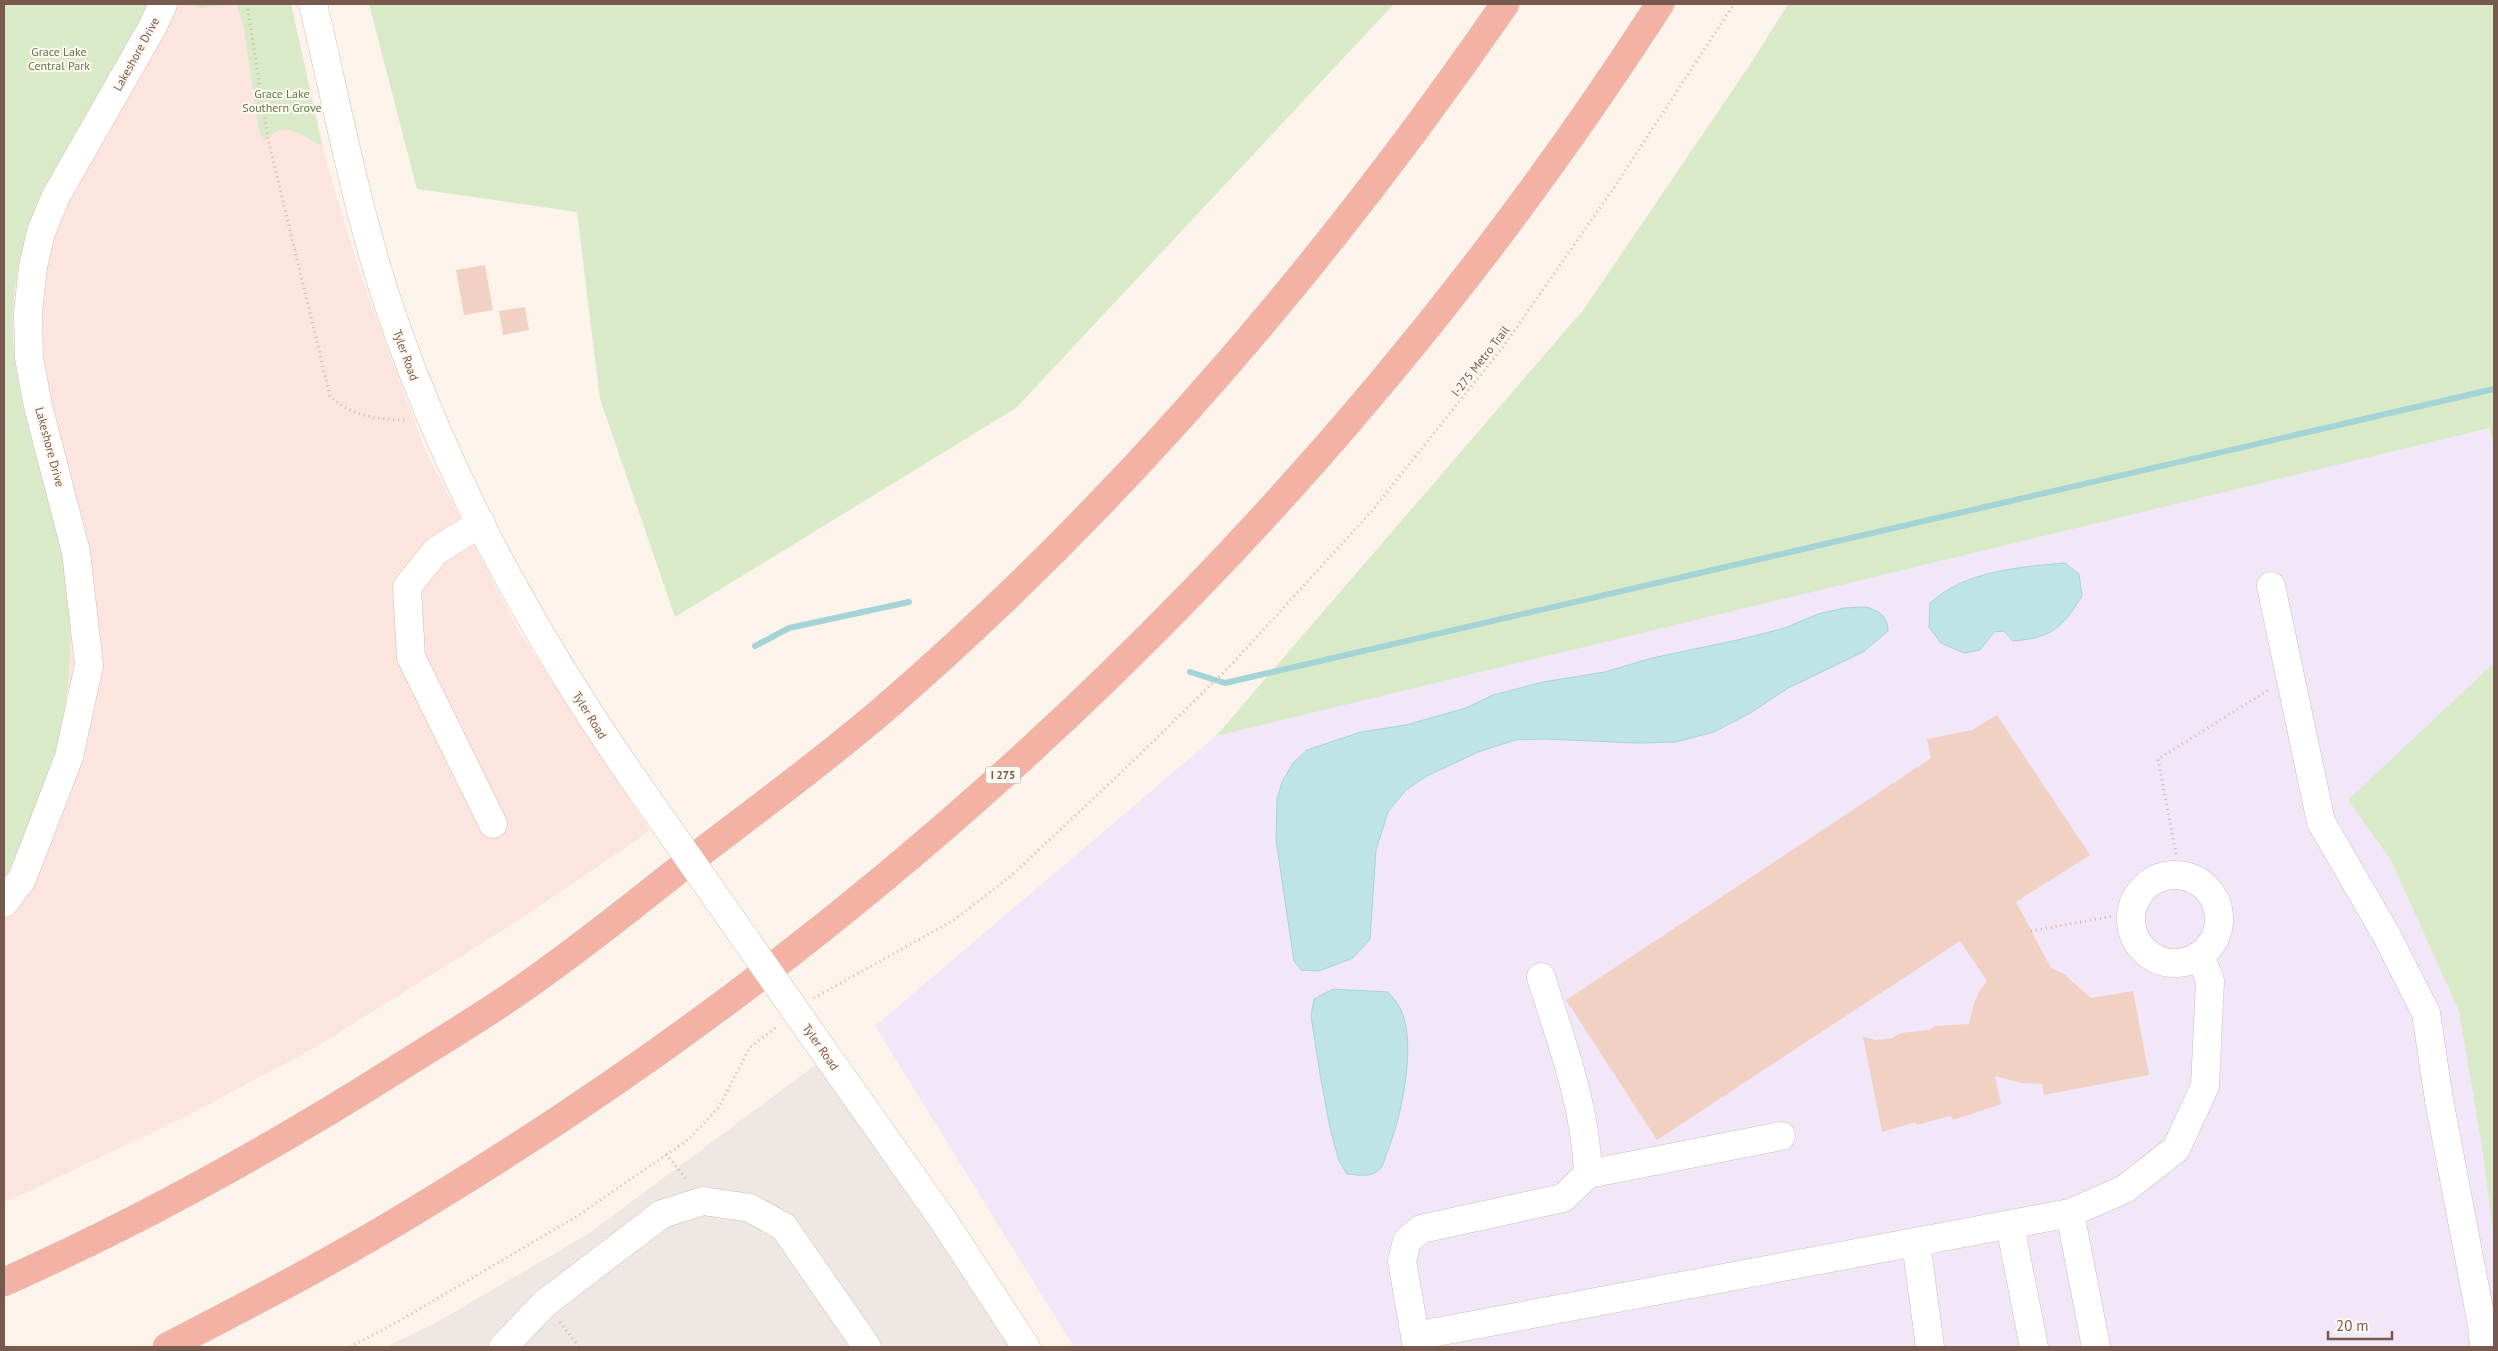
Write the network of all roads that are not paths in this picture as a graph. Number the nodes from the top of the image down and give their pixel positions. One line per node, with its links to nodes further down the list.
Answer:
1 (163, 4): 8 (street, Lakeshore Drive)
2 (312, 4): 5 (street, Tyler Road)
3 (1505, 4): 16 (highway)
4 (1660, 4): 18 (highway, I 275)
5 (481, 523): 7 (street); 21 (street, Tyler Road, bridge)
6 (2271, 586): 25 (street)
7 (493, 824)
8 (4, 903)
9 (2200, 955): 9 (street); 13 (street)
10 (1541, 977): 12 (street)
11 (1781, 1136): 12 (street)
12 (1588, 1174): 17 (street)
13 (2070, 1213): 14 (street); 24 (street)
14 (2010, 1225): 15 (street); 23 (street)
15 (1916, 1242): 17 (street); 22 (street)
16 (4, 1282)
17 (1416, 1342)
18 (167, 1347)
19 (503, 1347): 20 (street)
20 (867, 1347)
21 (1026, 1347)
22 (1930, 1347)
23 (2034, 1347)
24 (2096, 1347)
25 (2484, 1347)

